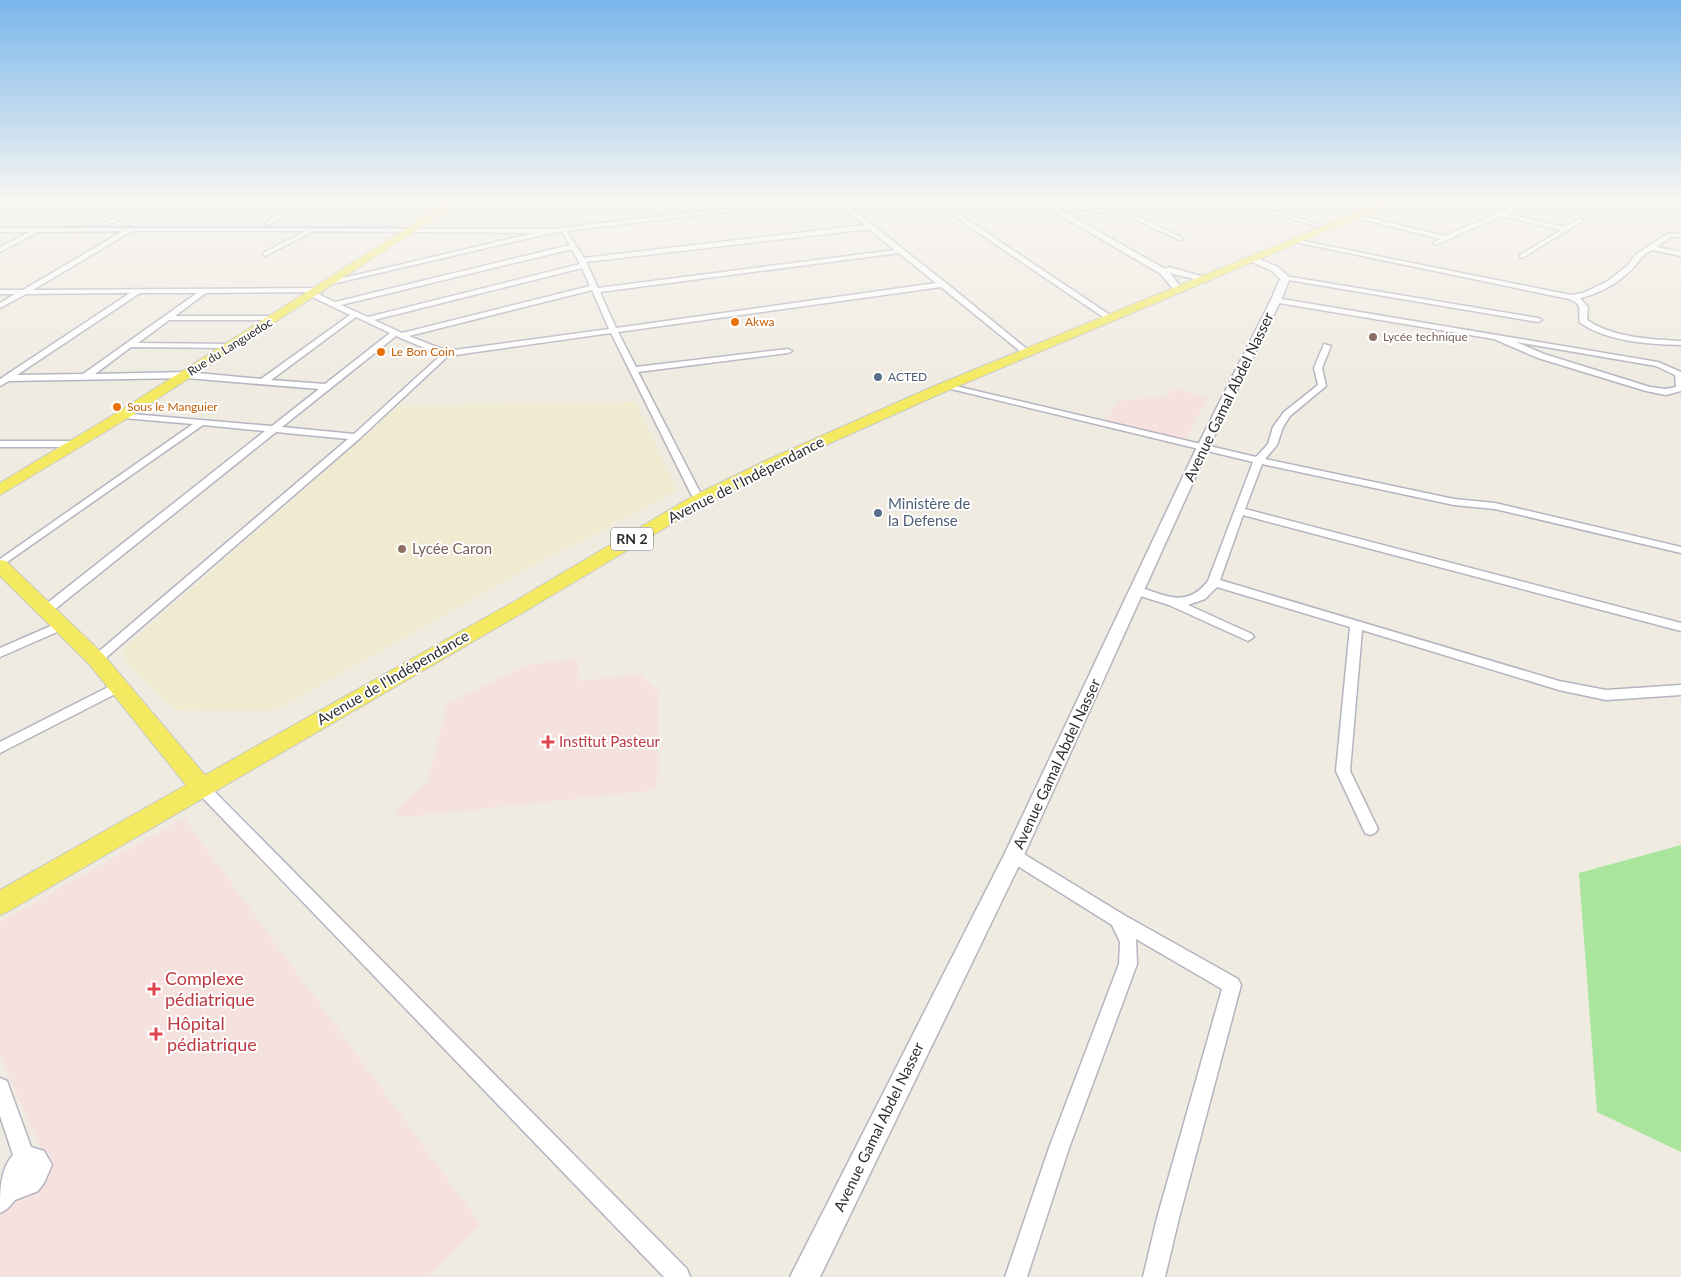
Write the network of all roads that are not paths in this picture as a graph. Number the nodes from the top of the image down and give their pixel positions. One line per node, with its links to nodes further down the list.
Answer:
1 (80, 260): 22 (street)
2 (366, 260): 17 (main road, Rue du Languedoc)
3 (428, 260): 17 (street)
4 (519, 260): 28 (street)
5 (581, 260): 15 (street)
6 (610, 260): 15 (street)
7 (837, 260): 20 (street)
8 (912, 260): 18 (street)
9 (1023, 260): 33 (street)
10 (1143, 260): 19 (street)
11 (1151, 260): 19 (street)
12 (1255, 260): 16 (street); 19 (main road, Avenue de l'Indépendance / RN 2)
13 (1385, 260): 26 (street)
14 (1635, 260): 26 (street)
15 (583, 263): 20 (street); 34 (street)
16 (1285, 278): 27 (street, Avenue Gamal Abdel Nasser); 35 (street)
17 (332, 282): 25 (main road, Rue du Languedoc)
18 (944, 284): 36 (street); 45 (street)
19 (1194, 285): 33 (main road, Avenue de l'Indépendance / RN 2)
20 (595, 288): 36 (street); 37 (street)
21 (0, 292): 22 (street)
22 (25, 292): 23 (street); 29 (street)
23 (137, 292): 24 (street); 49 (street)
24 (203, 292): 25 (street); 31 (street)
25 (316, 292): 28 (street); 32 (main road, Rue du Languedoc)
26 (1570, 297): 39 (street)
27 (1276, 300): 38 (street); 60 (street, Avenue Gamal Abdel Nasser)
28 (334, 304): 30 (street)
29 (0, 306)
30 (356, 314): 34 (street); 50 (street)
31 (166, 318): 32 (street); 40 (street)
32 (276, 318): 41 (main road, Rue du Languedoc)
33 (1112, 319): 45 (main road, Avenue de l'Indépendance / RN 2)
34 (366, 320): 37 (street)
35 (1538, 320)
36 (614, 332): 44 (street); 46 (street)
37 (398, 335): 44 (street); 52 (street)
38 (1492, 336): 38 (street)
39 (1681, 342)
40 (129, 345): 41 (street); 48 (street)
41 (232, 346): 47 (main road, Rue du Languedoc)
42 (1327, 346): 61 (street)
43 (788, 351): 46 (street)
44 (446, 354): 57 (street)
45 (1029, 354): 53 (main road, Avenue de l'Indépendance / RN 2)
46 (634, 370): 63 (street)
47 (186, 375): 48 (street); 50 (street); 54 (main road, Rue du Languedoc)
48 (85, 377): 49 (street)
49 (8, 378): 51 (street)
50 (263, 381): 52 (street)
51 (0, 383)
52 (329, 387): 56 (street)
53 (947, 387): 60 (street); 63 (main road, Avenue de l'Indépendance / RN 2)
54 (123, 415): 55 (street); 59 (main road, Rue du Languedoc)
55 (202, 422): 56 (street); 66 (street)
56 (277, 429): 57 (street); 70 (street)
57 (356, 437): 76 (street)
58 (0, 444): 59 (street)
59 (78, 444): 62 (main road, Rue du Languedoc)
60 (1202, 447): 61 (street); 68 (street, Avenue Gamal Abdel Nasser)
61 (1258, 460): 64 (street); 65 (street)
62 (0, 490)
63 (700, 500): 80 (main road, Avenue de l'Indépendance / RN 2)
64 (1239, 511): 67 (street); 73 (street)
65 (1681, 550)
66 (2, 570): 70 (main road)
67 (1214, 582): 69 (street); 72 (street)
68 (1138, 591): 69 (street); 82 (street, Avenue Gamal Abdel Nasser)
69 (1173, 602): 74 (street)
70 (45, 611): 71 (main road)
71 (60, 626): 75 (street); 76 (main road)
72 (1356, 626): 78 (street); 81 (street)
73 (1681, 627)
74 (1248, 637)
75 (0, 653)
76 (96, 659): 77 (main road)
77 (120, 686): 79 (street); 80 (main road)
78 (1681, 690)
79 (0, 748)
80 (202, 788): 83 (main road, Avenue de l'Indépendance / RN 2); 87 (street)
81 (1370, 829)
82 (1014, 855): 84 (street); 88 (street, Avenue Gamal Abdel Nasser)
83 (0, 903)
84 (1118, 920): 89 (street); 90 (street)
85 (0, 1088): 86 (street)
86 (5, 1196)
87 (679, 1277)
88 (805, 1277)
89 (1016, 1277)
90 (1154, 1277)

